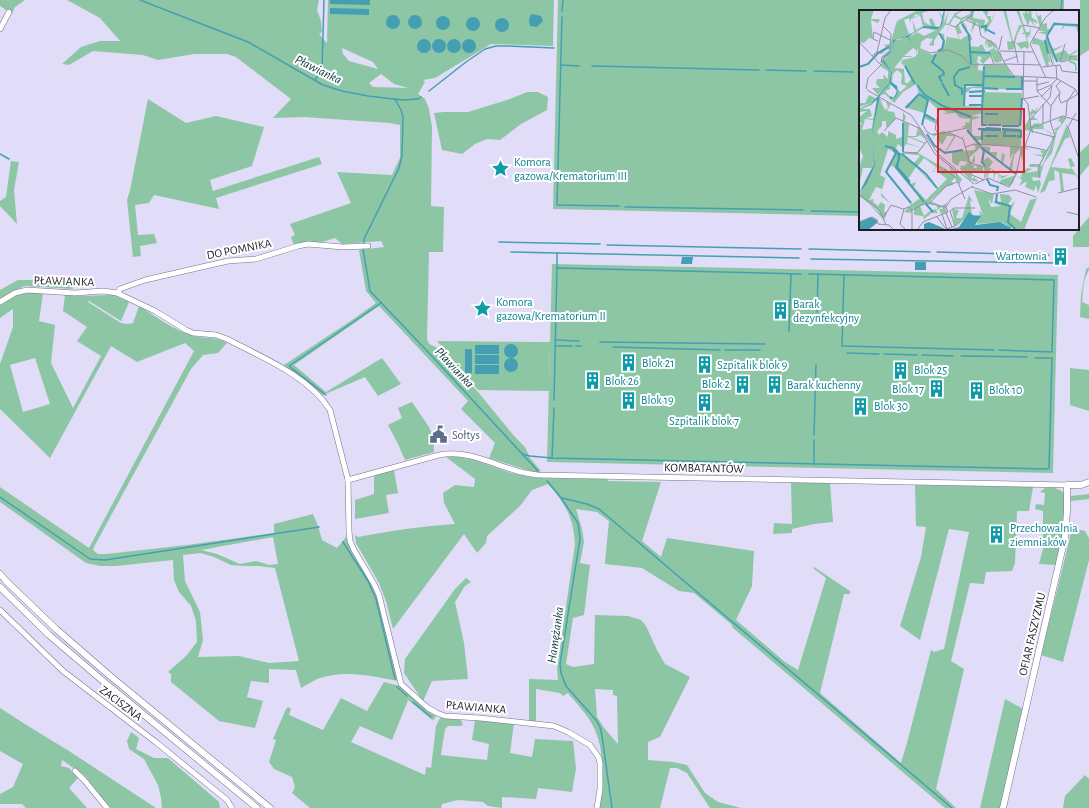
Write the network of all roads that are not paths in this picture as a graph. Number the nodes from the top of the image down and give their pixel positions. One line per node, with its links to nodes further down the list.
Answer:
1 (9, 12): 2 (street)
2 (0, 29)
3 (368, 246): 4 (street, DO POMNIKA)
4 (117, 293): 5 (street, PŁAWIANKA); 6 (street, PŁAWIANKA)
5 (0, 302)
6 (348, 480): 8 (street, KOMBATANTÓW); 17 (street, PŁAWIANKA)
7 (1089, 482): 8 (street)
8 (1067, 485): 18 (street, OFIAR FASZYZMU)
9 (0, 574): 16 (street)
10 (0, 587): 15 (street)
11 (0, 610): 14 (street, ZACISZNA)
12 (76, 771): 13 (street)
13 (107, 808)
14 (232, 808)
15 (257, 808)
16 (270, 808)
17 (597, 808)
18 (1003, 808)

